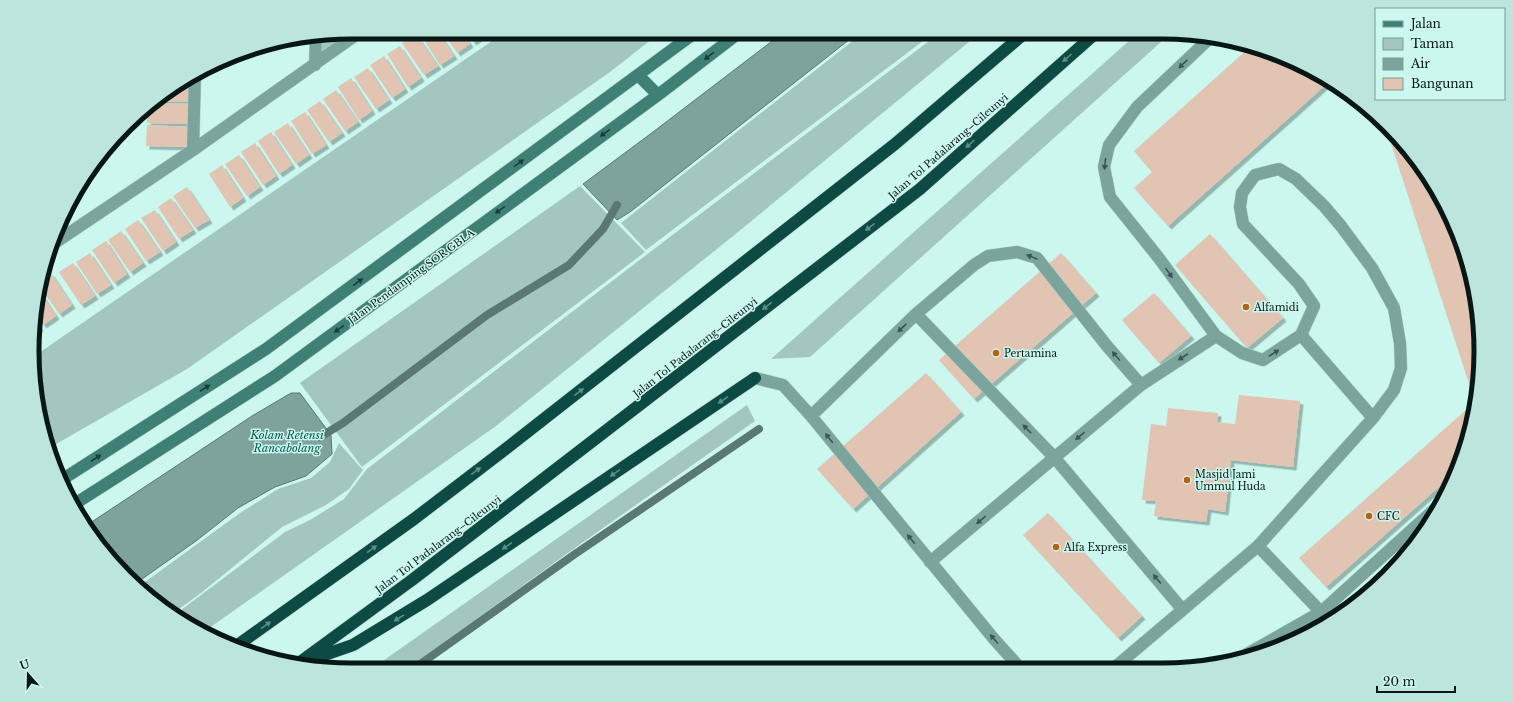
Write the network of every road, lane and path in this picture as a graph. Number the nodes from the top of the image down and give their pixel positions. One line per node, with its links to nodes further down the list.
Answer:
1 (350, 39): 8 (street)
2 (687, 39): 9 (street)
3 (731, 39): 11 (street, Jalan Pendamping SOR GBLA, one-way to 11)
4 (1018, 39): 29 (highway, one-way to 4)
5 (1088, 39): 31 (highway, Jalan Tol Padalarang–Cileunyi, one-way to 31)
6 (316, 41): 8 (street)
7 (1205, 42): 16 (street, one-way to 16)
8 (315, 65): 12 (street)
9 (638, 75): 11 (street); 22 (street, one-way to 9)
10 (195, 81): 12 (street)
11 (658, 95): 23 (street, Jalan Pendamping SOR GBLA, one-way to 23)
12 (193, 150): 13 (street)
13 (60, 239)
14 (916, 314): 18 (street, one-way to 14); 19 (street, one-way to 19); 21 (street, one-way to 14)
15 (1301, 335): 16 (street, one-way to 15); 20 (street); 20 (street)
16 (1216, 336): 18 (street, one-way to 18)
17 (755, 378): 19 (street); 31 (highway, one-way to 31)
18 (1141, 385): 21 (street, one-way to 21)
19 (811, 416): 26 (street, one-way to 19)
20 (1373, 418): 25 (street)
21 (1054, 457): 26 (street, one-way to 26); 27 (street, one-way to 21)
22 (66, 477)
23 (78, 502)
24 (1425, 518): 28 (street)
25 (1258, 546): 27 (street); 28 (street)
26 (930, 562): 33 (street, one-way to 26)
27 (1182, 609): 34 (street)
28 (1321, 612): 30 (street)
29 (242, 643)
30 (1260, 647)
31 (307, 656): 32 (highway, Jalan Tol Padalarang–Cileunyi)
32 (303, 659)
33 (1016, 663)
34 (1120, 663)

